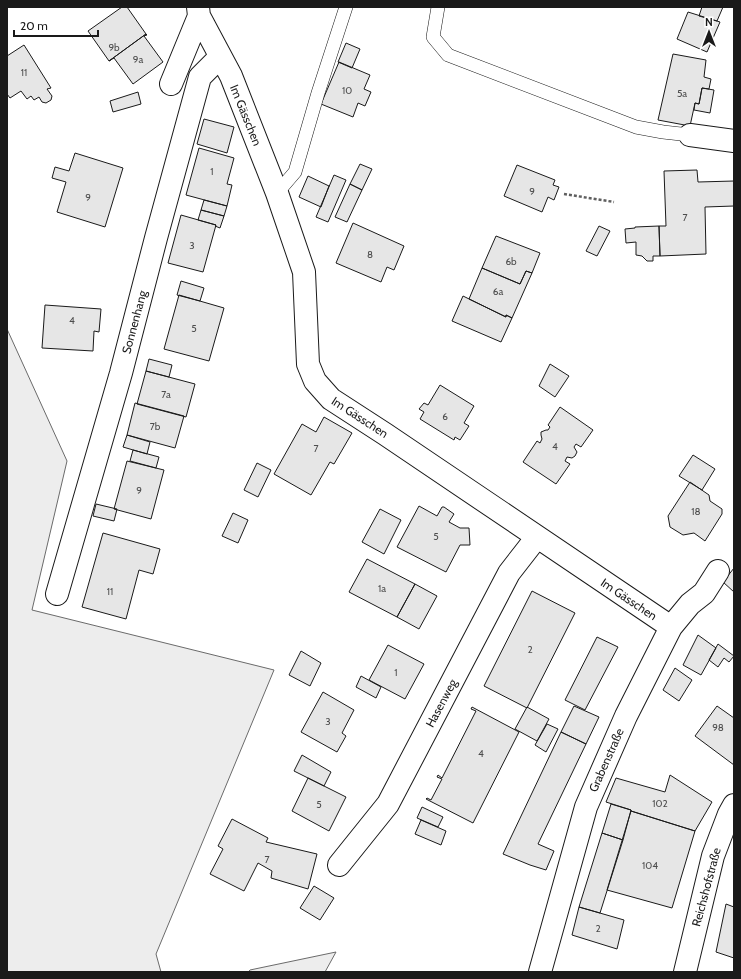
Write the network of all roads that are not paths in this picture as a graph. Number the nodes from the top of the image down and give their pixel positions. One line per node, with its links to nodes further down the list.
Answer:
1 (346, 7): 8 (lane)
2 (438, 7): 6 (lane)
3 (199, 11): 4 (street, Im Gässchen); 5 (street, Im Gässchen)
4 (220, 57): 8 (street, Im Gässchen); 11 (street, Sonnenhang)
5 (171, 84)
6 (690, 135): 7 (street)
7 (734, 142)
8 (277, 193): 9 (street, Im Gässchen)
9 (536, 537): 12 (street, Im Gässchen); 14 (street, Hasenweg)
10 (718, 571): 12 (street, Grabenstraße)
11 (57, 594)
12 (671, 626): 15 (street, Grabenstraße)
13 (734, 805): 16 (street, Reichshofstraße)
14 (339, 865)
15 (540, 972)
16 (685, 972)

